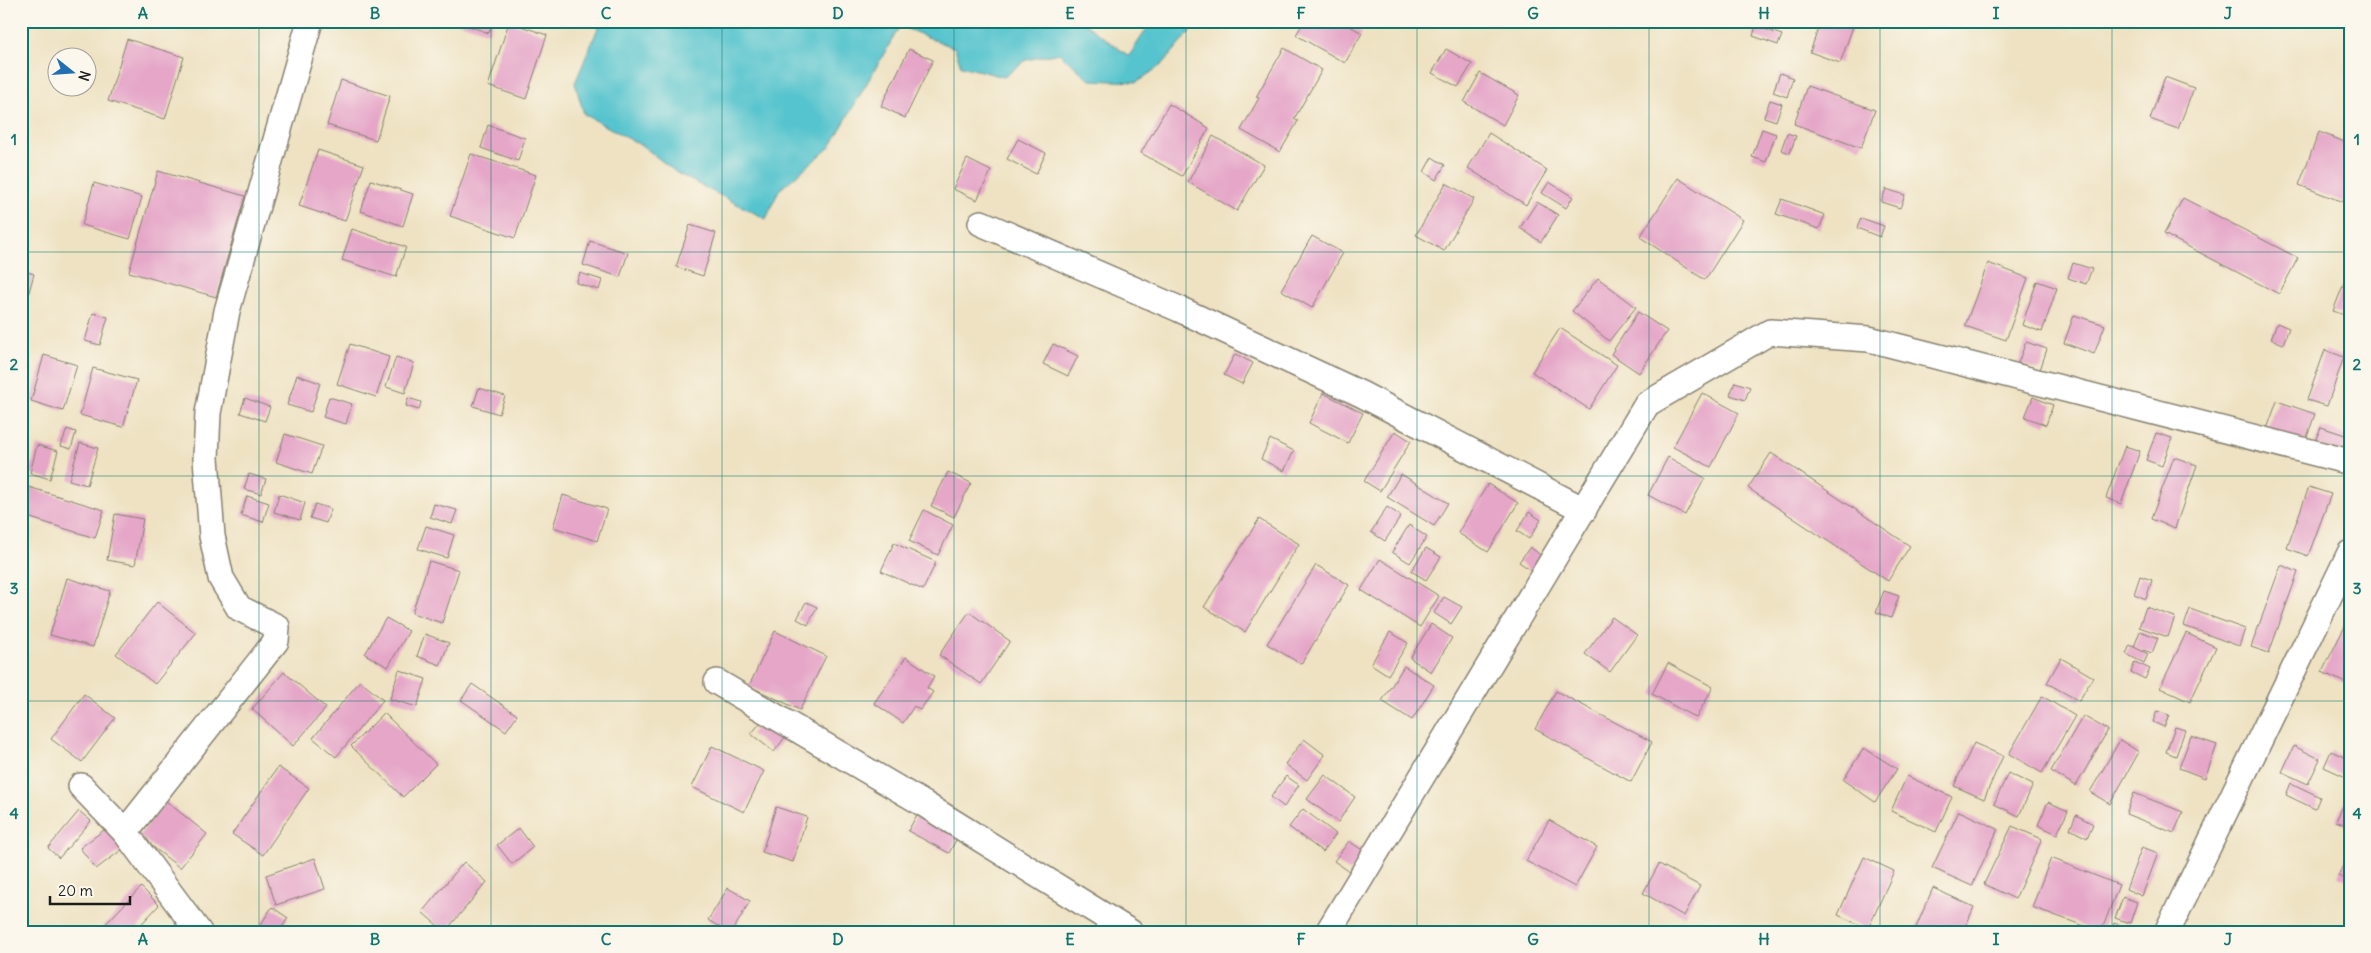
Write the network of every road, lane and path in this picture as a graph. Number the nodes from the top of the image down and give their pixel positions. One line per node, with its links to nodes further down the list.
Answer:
1 (310, 21): 8 (street)
2 (981, 223): 4 (street)
3 (2350, 462): 4 (street)
4 (1584, 510): 11 (street)
5 (2350, 552): 12 (street)
6 (717, 682): 10 (street)
7 (81, 786): 8 (street)
8 (125, 832): 9 (street)
9 (199, 932)
10 (1130, 932)
11 (1328, 932)
12 (2167, 932)

